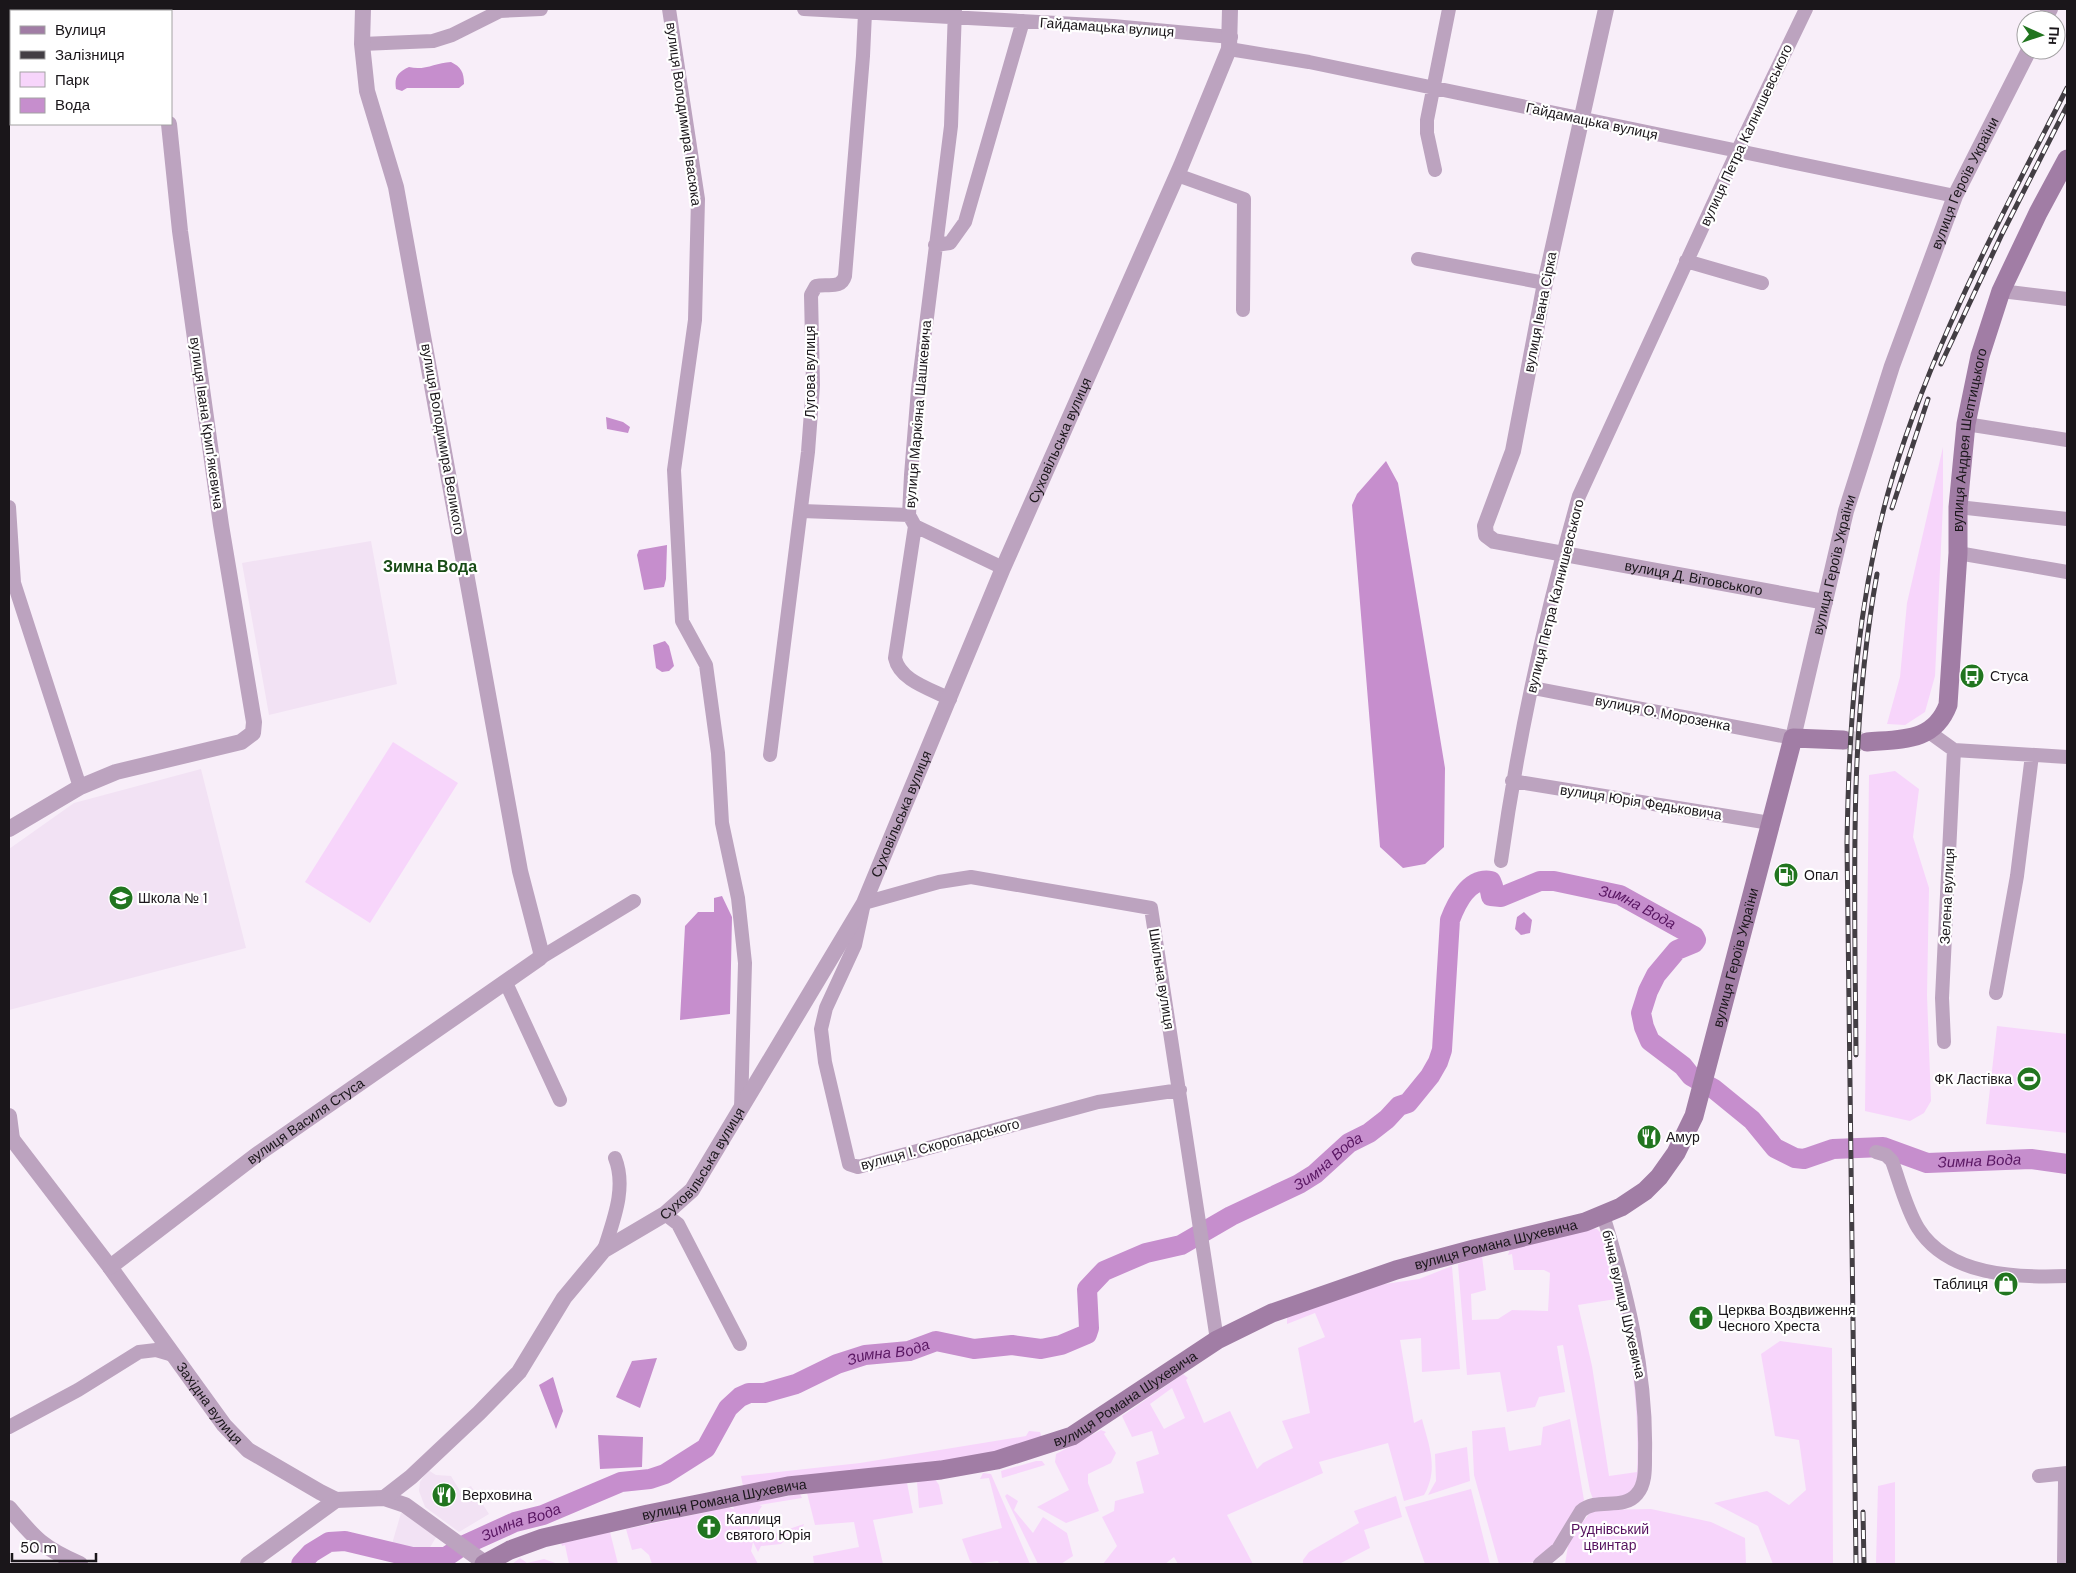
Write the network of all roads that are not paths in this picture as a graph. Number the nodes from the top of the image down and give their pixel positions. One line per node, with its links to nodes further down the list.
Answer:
1 (363, 9): 14 (street, вулиця Володимира Великого)
2 (541, 9): 9 (street)
3 (669, 9): 68 (street, вулиця Володимира Івасюка)
4 (804, 9): 10 (street, Гайдамацька вулиця)
5 (1230, 9): 13 (street, Суховільська вулиця)
6 (1449, 9): 16 (street)
7 (1606, 9): 17 (street, вулиця Івана Сірка)
8 (1806, 9): 19 (street, вулиця Петра Калнишевського)
9 (500, 10): 14 (street)
10 (865, 13): 11 (street, Гайдамацька вулиця); 36 (street, Лугова вулиця)
11 (956, 14): 12 (street, Гайдамацька вулиця); 24 (street, вулиця Маркіяна Шашкевича)
12 (1023, 21): 13 (street, Гайдамацька вулиця); 24 (street)
13 (1230, 43): 16 (street, Гайдамацька вулиця); 22 (street, Суховільська вулиця)
14 (362, 44): 61 (street, вулиця Володимира Великого)
15 (2024, 60): 23 (street, вулиця Героїв України)
16 (1432, 88): 17 (street, Гайдамацька вулиця); 21 (street)
17 (1581, 119): 19 (street, Гайдамацька вулиця); 27 (street, вулиця Івана Сірка)
18 (168, 125): 55 (street, вулиця Івана Крипʼякевича)
19 (1737, 152): 23 (street, Гайдамацька вулиця); 26 (street, вулиця Петра Калнишевського)
20 (2066, 163): 29 (main road, вулиця Андрея Шептицького)
21 (1435, 170)
22 (1177, 175): 31 (street); 41 (street, Суховільська вулиця)
23 (1955, 196): 43 (street, вулиця Героїв України)
24 (935, 245): 38 (street, вулиця Маркіяна Шашкевича)
25 (1418, 259): 27 (street)
26 (1686, 261): 28 (street); 39 (street, вулиця Петра Калнишевського)
27 (1545, 283): 39 (street, вулиця Івана Сірка)
28 (1762, 283)
29 (2001, 291): 30 (street); 32 (main road, вулиця Андрея Шептицького)
30 (2067, 299)
31 (1243, 310)
32 (1966, 424): 33 (street); 34 (main road, вулиця Андрея Шептицького)
33 (2067, 440)
34 (1958, 507): 37 (street); 40 (main road, вулиця Андрея Шептицького)
35 (9, 508): 55 (street)
36 (802, 511): 38 (street); 51 (street, Лугова вулиця)
37 (2067, 519)
38 (912, 520): 41 (street); 45 (street, вулиця Маркіяна Шашкевича)
39 (1563, 553): 43 (street, вулиця Д. Вітовського); 44 (street, вулиця Петра Калнишевського)
40 (1958, 553): 42 (street); 46 (main road, вулиця Андрея Шептицького)
41 (1003, 568): 45 (street, Суховільська вулиця)
42 (2067, 572)
43 (1825, 602): 47 (street, вулиця Героїв України)
44 (1533, 688): 47 (street, вулиця О. Морозенка); 54 (street, вулиця Петра Калнишевського)
45 (950, 699): 60 (street, Суховільська вулиця)
46 (1929, 732): 49 (main road); 50 (street)
47 (1793, 738): 48 (main road); 56 (main road, вулиця Героїв України)
48 (1843, 740)
49 (1868, 742)
50 (1954, 750): 52 (street); 64 (street, Зелена вулиця)
51 (770, 755)
52 (2032, 755): 53 (street); 63 (street)
53 (2067, 757)
54 (1512, 781): 56 (street, вулиця Юрія Федьковича); 58 (street, вулиця Петра Калнишевського)
55 (80, 787): 57 (street)
56 (1770, 822): 67 (main road, вулиця Героїв України)
57 (9, 829)
58 (1501, 861)
59 (634, 901): 61 (street, вулиця Василя Стуса)
60 (864, 903): 65 (street, Шкільна вулиця); 65 (street, вулиця І. Скоропадського); 68 (street, Суховільська вулиця)
61 (540, 958): 62 (street, вулиця Василя Стуса)
62 (506, 983): 66 (street); 76 (street, вулиця Василя Стуса)
63 (1996, 993)
64 (1944, 1042)
65 (1180, 1090): 78 (street, Шкільна вулиця)
66 (560, 1100)
67 (1699, 1102): 74 (main road, вулиця Романа Шухевича)
68 (740, 1109): 73 (street, Суховільська вулиця)
69 (9, 1116): 70 (street)
70 (10, 1141): 76 (street, Західна вулиця)
71 (1876, 1152): 77 (street)
72 (615, 1158): 75 (street)
73 (665, 1214): 75 (street, Суховільська вулиця); 79 (street)
74 (1603, 1216): 78 (main road, вулиця Романа Шухевича); 90 (street, бічна вулиця Шухевича)
75 (604, 1250): 84 (street, Суховільська вулиця)
76 (110, 1267): 80 (street, Західна вулиця)
77 (2067, 1276)
78 (1216, 1340): 87 (main road, вулиця Романа Шухевича)
79 (740, 1344)
80 (173, 1354): 81 (street); 85 (street, Західна вулиця)
81 (9, 1427)
82 (2039, 1476): 83 (street)
83 (2066, 1477): 91 (street)
84 (384, 1498): 85 (street, Західна вулиця); 87 (street, Західна вулиця)
85 (336, 1500): 89 (street)
86 (9, 1508): 88 (street)
87 (480, 1560)
88 (80, 1564)
89 (248, 1564)
90 (1540, 1564)
91 (2064, 1564)

